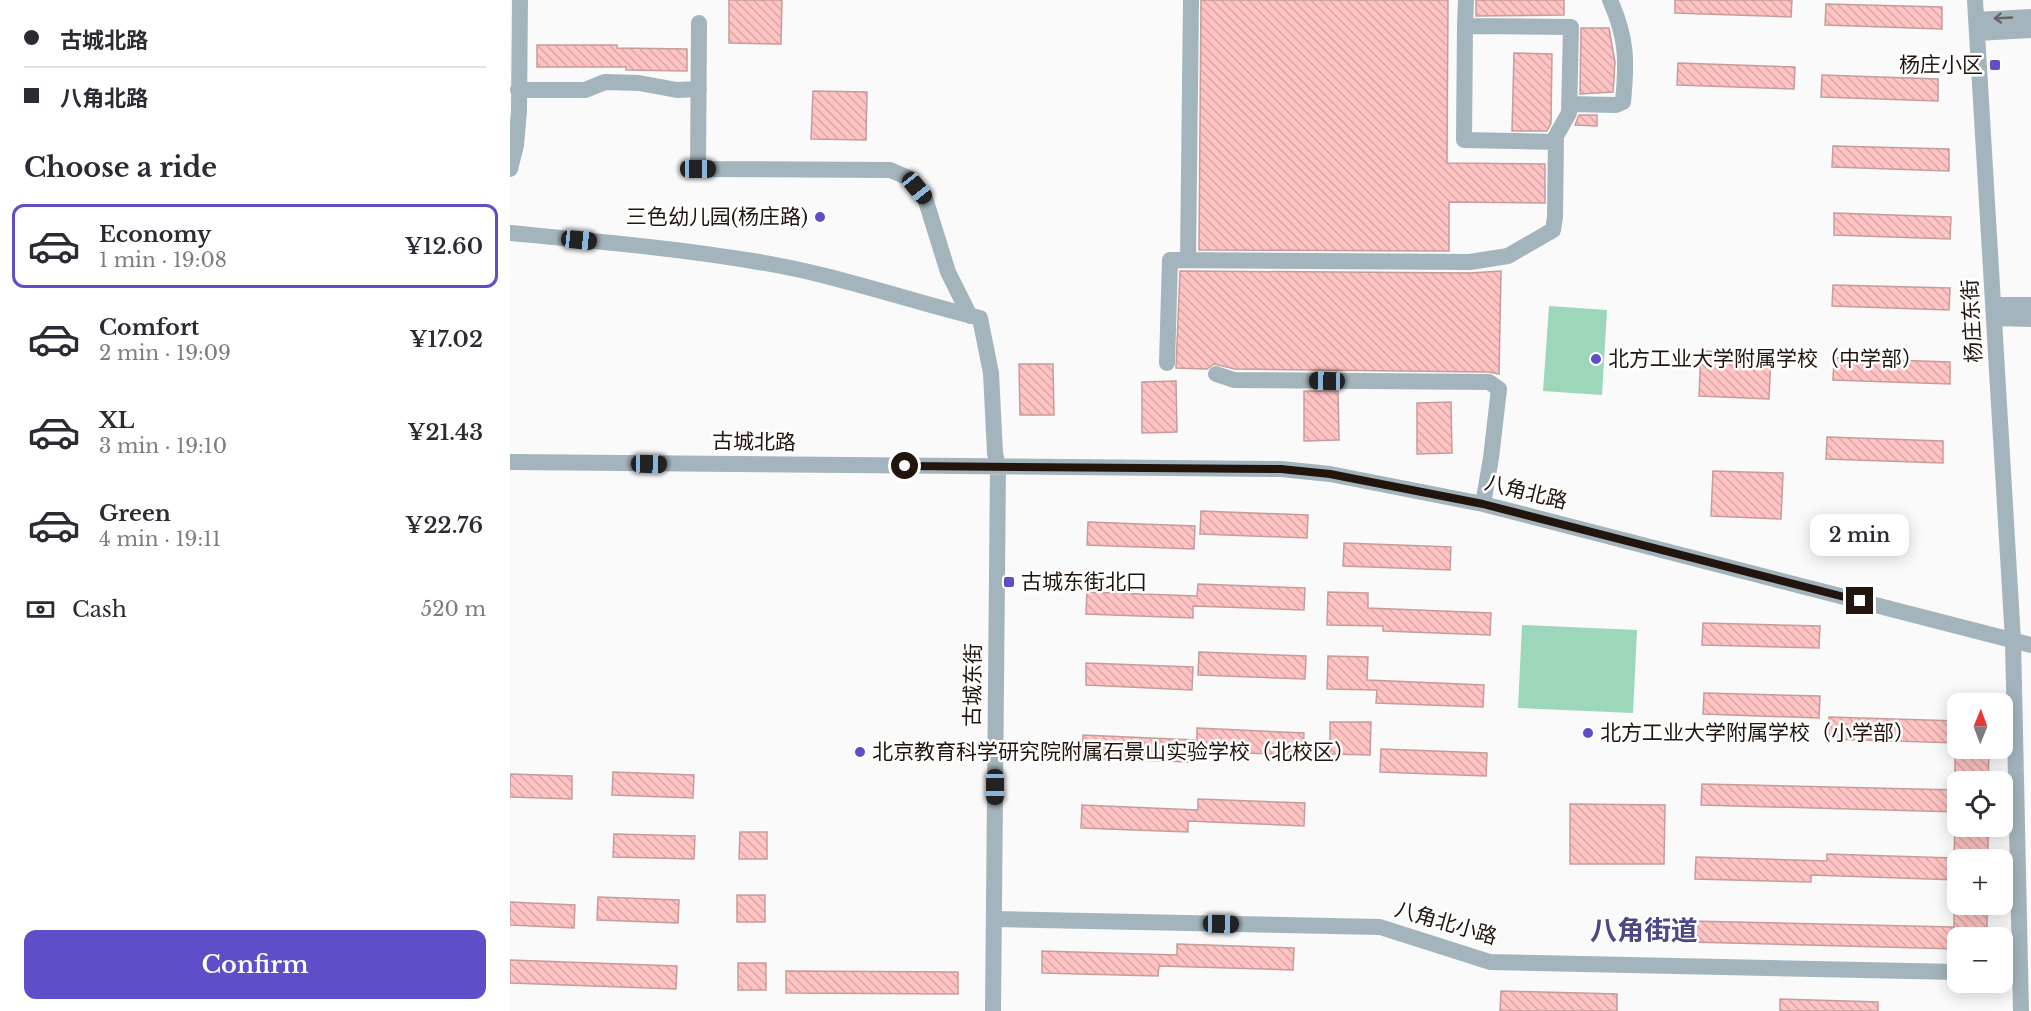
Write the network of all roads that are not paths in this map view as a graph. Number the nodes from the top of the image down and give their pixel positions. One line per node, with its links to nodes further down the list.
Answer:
1 (520, 0): 12 (street)
2 (1191, 0): 17 (street)
3 (1466, 0): 8 (street)
4 (1610, 0): 13 (street)
5 (1975, 0): 9 (street, 杨庄东街)
6 (2031, 17): 9 (street, one-way to 9)
7 (699, 23): 11 (street)
8 (1465, 26): 13 (street); 14 (street)
9 (1976, 26): 10 (street); 19 (street, 杨庄东街)
10 (2031, 30)
11 (699, 89): 12 (street); 20 (street)
12 (518, 90): 15 (street)
13 (1569, 104): 14 (street)
14 (1556, 142): 17 (street)
15 (510, 169)
16 (510, 233): 20 (street)
17 (1188, 261): 22 (street)
18 (2031, 305): 19 (street)
19 (1994, 312): 21 (street); 27 (street, 杨庄东街)
20 (970, 316): 25 (street, 古城东街)
21 (2031, 319)
22 (1167, 363)
23 (1216, 374): 26 (street)
24 (510, 462): 25 (street, 古城北路)
25 (998, 467): 26 (street, 八角北路); 29 (street, 古城东街)
26 (1483, 504): 27 (street, 八角北路)
27 (2013, 640): 28 (street, 八角北路); 32 (street, 杨庄东街)
28 (2031, 645)
29 (994, 919): 30 (street, 八角北小路); 33 (street, 古城东街)
30 (1947, 972)
31 (2013, 973): 32 (street)
32 (2020, 973): 34 (street, 杨庄东街)
33 (993, 1011)
34 (2021, 1011)

